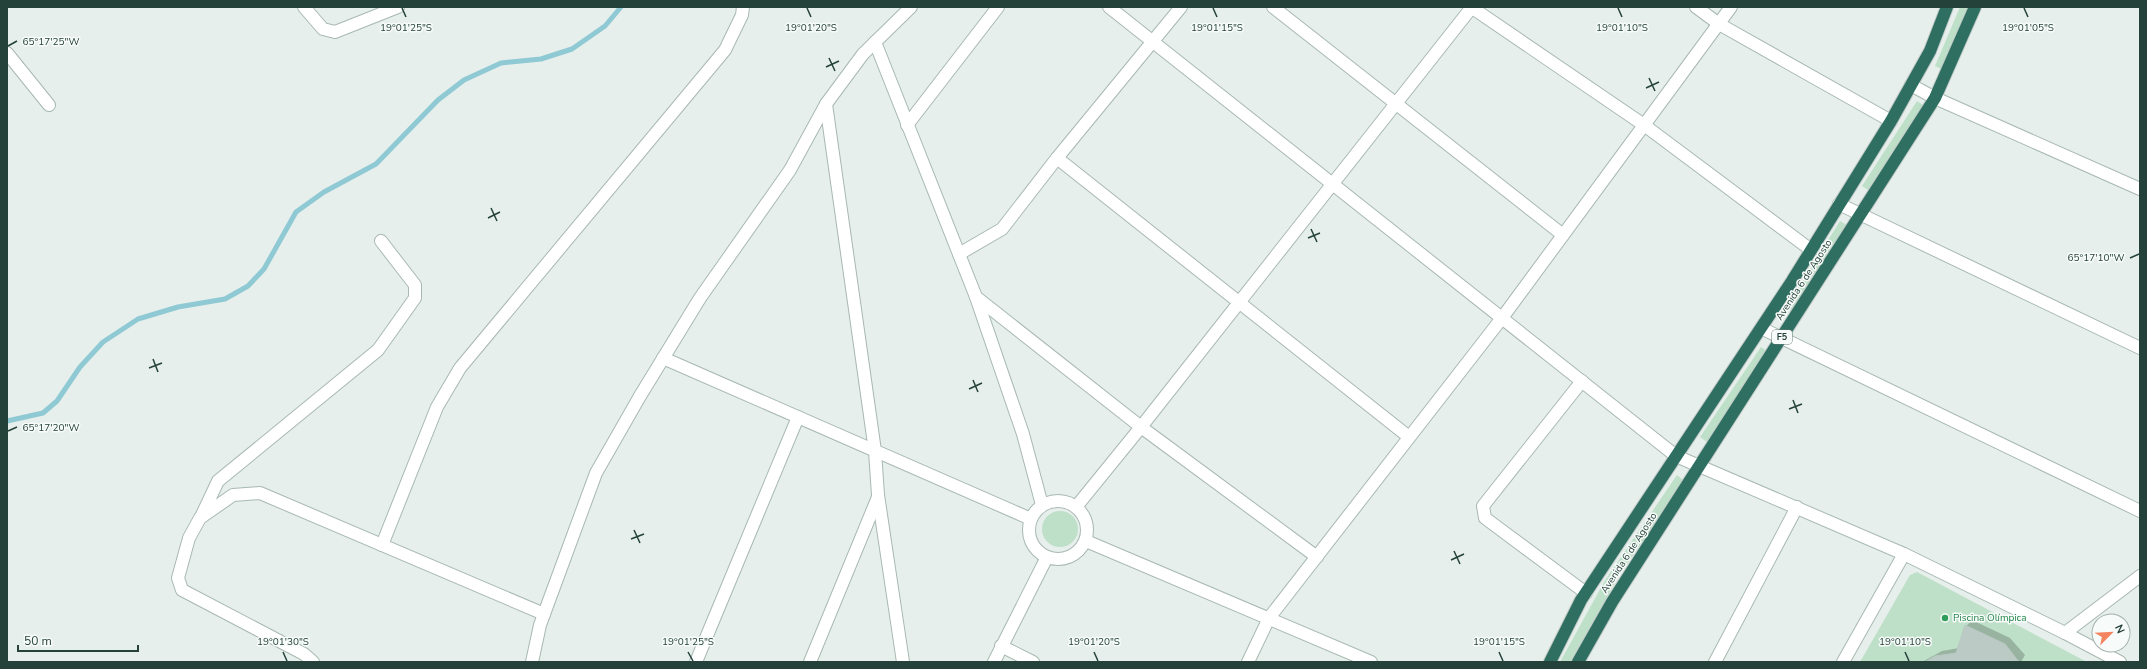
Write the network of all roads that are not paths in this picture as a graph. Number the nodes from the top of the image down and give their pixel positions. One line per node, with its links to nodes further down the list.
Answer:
1 (304, 7): 2 (street)
2 (398, 7)
3 (743, 7): 57 (street)
4 (910, 7): 15 (street)
5 (998, 7): 24 (street)
6 (1109, 7): 16 (street)
7 (1181, 7): 16 (street)
8 (1273, 7): 21 (street)
9 (1471, 7): 21 (street); 25 (street)
10 (1696, 7): 14 (street)
11 (1731, 7): 14 (street)
12 (1947, 7): 18 (highway, Avenida 6 de Agosto / F5)
13 (1976, 7): 19 (highway, Avenida 6 de Agosto / F5)
14 (1719, 24): 23 (street); 25 (street)
15 (874, 42): 20 (street); 24 (street)
16 (1154, 42): 26 (street); 27 (street)
17 (7, 53): 22 (street)
18 (1911, 85): 19 (street); 23 (highway, Avenida 6 de Agosto / F5)
19 (1935, 98): 28 (street); 30 (highway, Avenida 6 de Agosto / F5)
20 (826, 104): 41 (street); 46 (street)
21 (1395, 104): 27 (street); 31 (street)
22 (49, 105)
23 (1891, 121): 29 (highway, Avenida 6 de Agosto / F5)
24 (907, 125): 34 (street)
25 (1644, 126): 31 (street); 33 (street)
26 (1057, 158): 34 (street); 36 (street)
27 (1333, 183): 36 (street); 37 (street)
28 (2140, 190)
29 (1839, 204): 30 (street); 33 (highway, Avenida 6 de Agosto / F5)
30 (1861, 214): 39 (highway, Avenida 6 de Agosto / F5); 40 (street)
31 (1563, 235): 37 (street)
32 (381, 241): 54 (street)
33 (1811, 250): 38 (highway, Avenida 6 de Agosto / F5)
34 (959, 254): 35 (street)
35 (976, 297): 44 (street); 50 (street)
36 (1239, 302): 44 (street); 45 (street)
37 (1502, 318): 42 (street); 45 (street)
38 (1761, 328): 39 (street); 47 (highway, Avenida 6 de Agosto / F5)
39 (1781, 338): 48 (highway, Avenida 6 de Agosto / F5); 53 (street)
40 (2140, 348)
41 (663, 358): 43 (street); 63 (street)
42 (1582, 381): 47 (street); 62 (street)
43 (798, 417): 46 (street); 69 (street)
44 (1141, 427): 51 (street); 59 (street)
45 (1409, 437): 59 (street)
46 (875, 451): 49 (street); 55 (street)
47 (1676, 456): 48 (street); 62 (highway, Avenida 6 de Agosto / F5)
48 (1700, 466): 52 (street); 77 (highway, Avenida 6 de Agosto / F5)
49 (878, 495): 70 (street); 71 (street)
50 (1042, 505): 51 (street); 55 (street)
51 (1076, 507): 56 (street)
52 (1797, 507): 58 (street); 78 (street)
53 (2140, 511)
54 (200, 518): 57 (street); 67 (street)
55 (1030, 519): 60 (street)
56 (1086, 540): 60 (street); 64 (street)
57 (382, 545): 63 (street)
58 (1904, 554): 65 (street); 79 (street)
59 (1317, 556): 64 (street)
60 (1047, 557): 66 (street)
61 (2140, 576): 65 (street)
62 (1586, 593): 76 (highway, Avenida 6 de Agosto / F5)
63 (544, 614): 68 (street)
64 (1269, 618): 74 (street); 75 (street)
65 (2066, 633): 80 (street)
66 (1001, 646): 72 (street); 73 (street)
67 (313, 662)
68 (532, 662)
69 (696, 662)
70 (810, 662)
71 (903, 662)
72 (994, 662)
73 (1032, 662)
74 (1248, 662)
75 (1371, 662)
76 (1550, 662)
77 (1578, 662)
78 (1715, 662)
79 (1843, 662)
80 (2120, 662)

